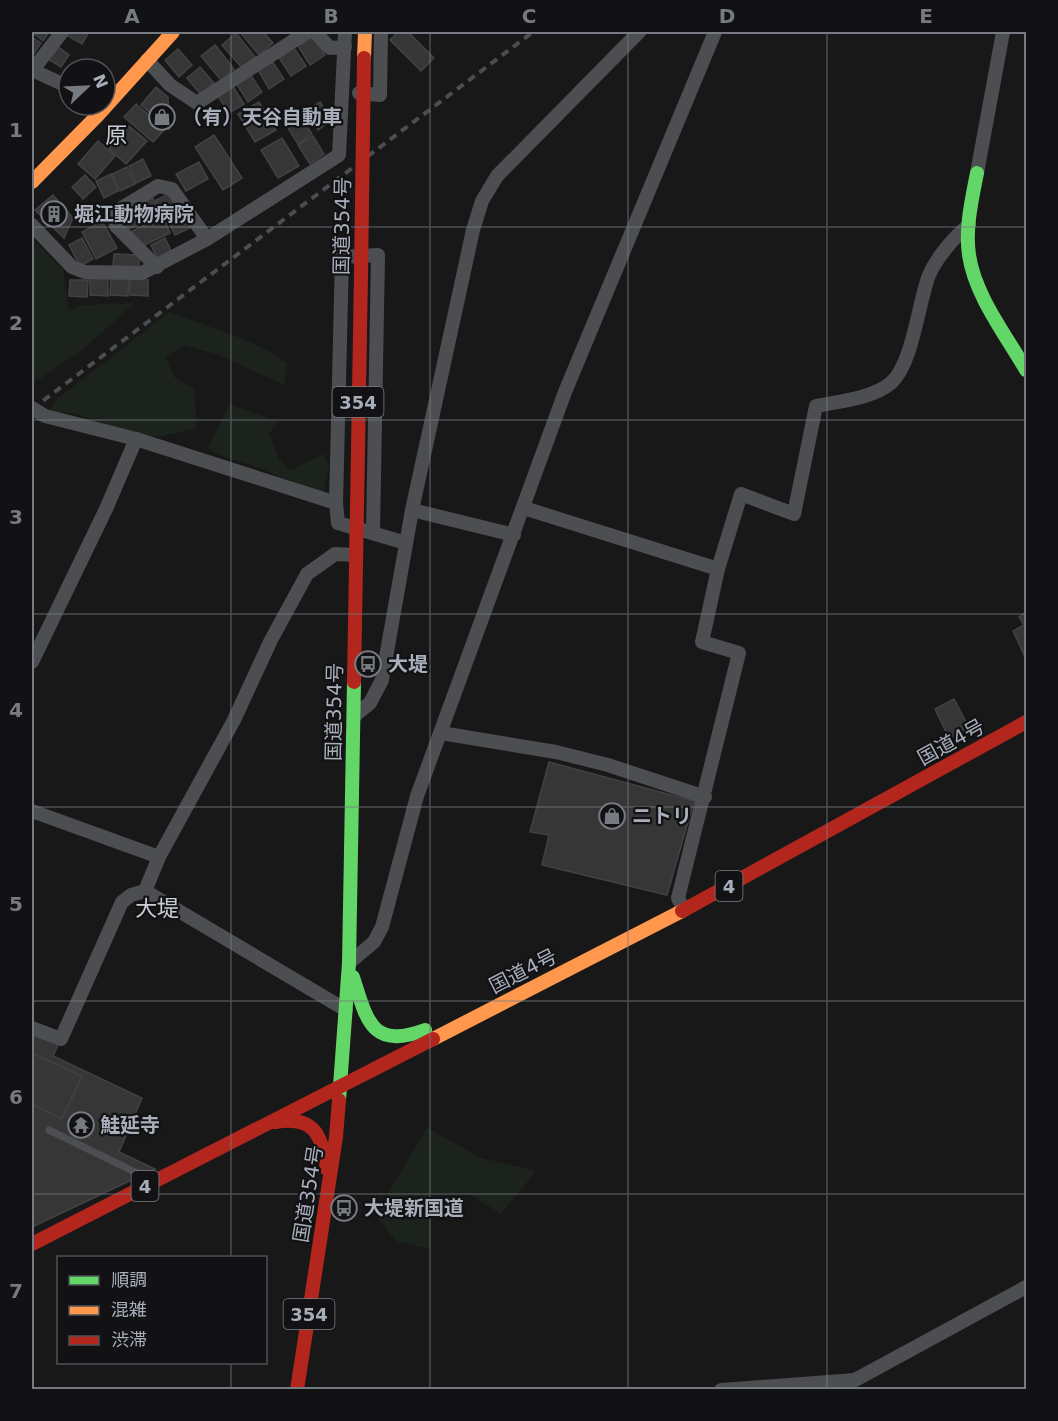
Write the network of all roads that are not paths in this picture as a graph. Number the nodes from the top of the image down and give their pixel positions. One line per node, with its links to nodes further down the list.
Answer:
1 (62, 32): 13 (street)
2 (173, 32): 12 (main road)
3 (307, 32): 12 (street)
4 (315, 32): 11 (street)
5 (345, 32): 11 (street)
6 (365, 32): 30 (main road, 国道354号 / 354, bridge)
7 (381, 32): 16 (street)
8 (639, 32): 29 (street)
9 (715, 32): 28 (street)
10 (1003, 32): 18 (street)
11 (345, 47): 16 (street)
12 (147, 60): 15 (main road)
13 (32, 71): 14 (street)
14 (57, 82)
15 (117, 87)
16 (343, 91): 22 (street)
17 (86, 117): 19 (main road)
18 (977, 173): 21 (main road)
19 (32, 182)
20 (32, 225): 23 (street)
21 (969, 225): 24 (main road); 35 (street)
22 (207, 239): 23 (street); 23 (street)
23 (157, 267)
24 (1026, 370)
25 (32, 408): 26 (street)
26 (136, 439): 27 (street); 36 (street)
27 (336, 503): 30 (street); 31 (street)
28 (524, 508): 32 (street); 35 (street)
29 (411, 510): 32 (street); 33 (street)
30 (356, 528): 31 (street); 34 (main road, 国道354号 / 354)
31 (373, 533): 33 (street)
32 (514, 535): 39 (street)
33 (406, 543): 37 (street)
34 (356, 555): 37 (main road, 国道354号 / 354); 42 (street)
35 (718, 569): 40 (street)
36 (32, 662)
37 (354, 716): 45 (main road, 国道354号 / 354)
38 (1026, 722): 44 (main road, 国道4号 / 4)
39 (441, 734): 40 (street); 45 (street)
40 (705, 797): 44 (street)
41 (32, 811): 42 (street)
42 (159, 857): 43 (street)
43 (145, 891): 46 (street); 48 (street)
44 (684, 910): 47 (main road, 国道4号 / 4)
45 (349, 963): 46 (main road, 国道354号 / 354); 47 (main road)
46 (346, 1010): 49 (main road, 国道354号 / 354)
47 (480, 1014): 49 (main road, 国道4号 / 4)
48 (32, 1028)
49 (341, 1084): 50 (main road, 国道4号 / 4); 53 (main road, 国道354号 / 354)
50 (258, 1127): 52 (main road, 国道4号 / 4); 53 (main road)
51 (49, 1130): 52 (lane)
52 (154, 1182): 54 (main road, 国道4号 / 4)
53 (329, 1187): 57 (main road, 国道354号 / 354)
54 (32, 1244)
55 (1026, 1287): 56 (street)
56 (764, 1388): 58 (street)
57 (297, 1389)
58 (720, 1389)

